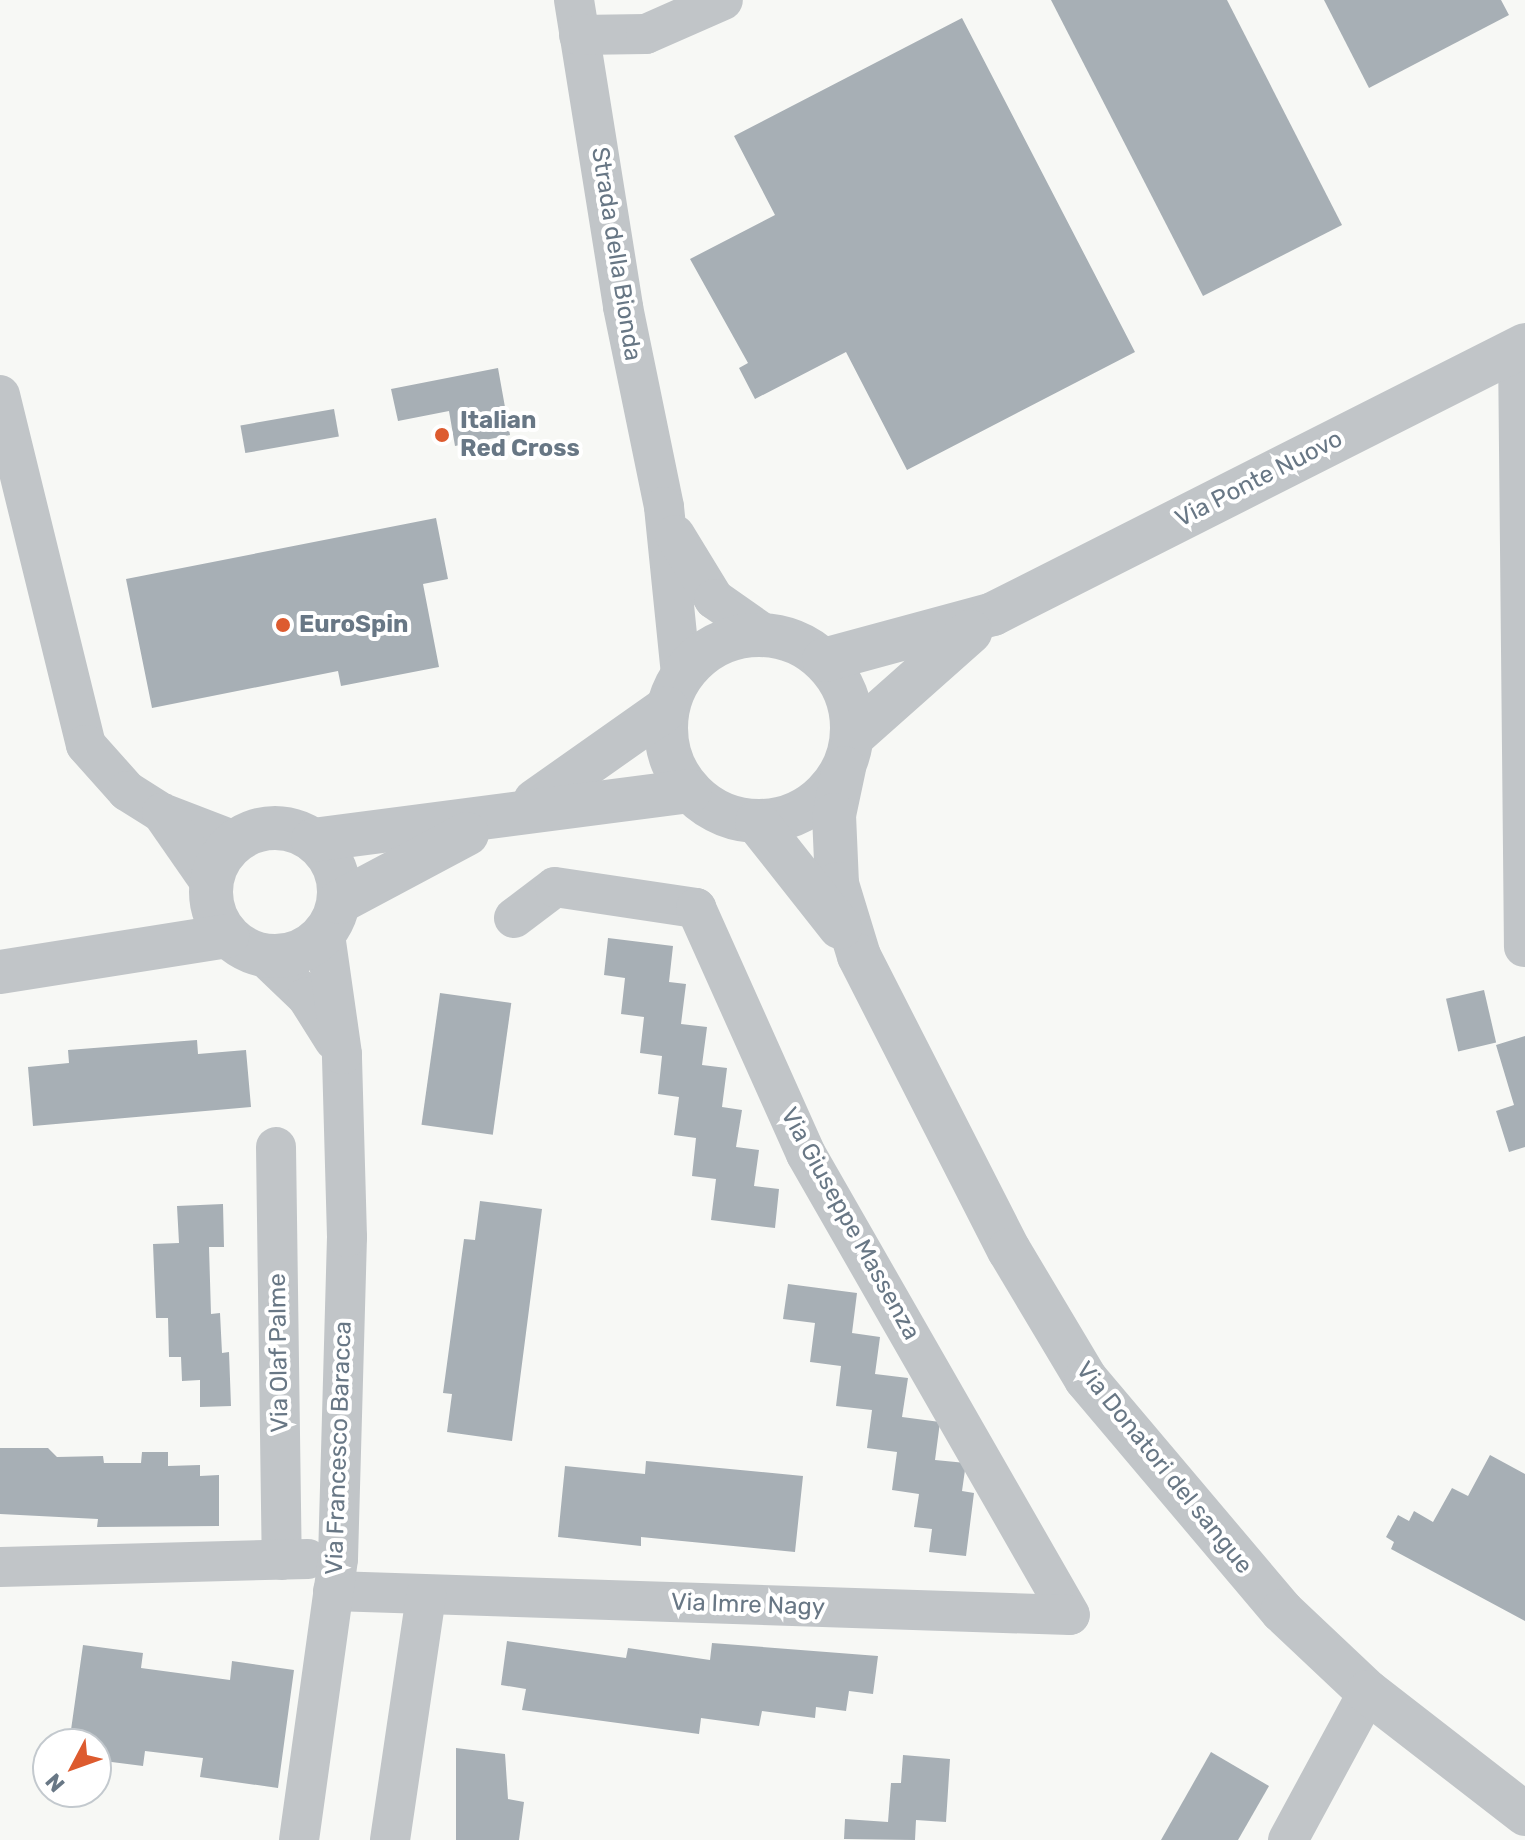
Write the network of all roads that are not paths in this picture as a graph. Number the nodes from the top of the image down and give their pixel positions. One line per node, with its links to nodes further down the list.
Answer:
1 (723, 0): 2 (street)
2 (577, 18): 6 (street, Strada della Bionda)
3 (1522, 347): 7 (street, Via Ponte Nuovo); 22 (street)
4 (0, 395): 5 (street)
5 (8, 468): 14 (street)
6 (664, 507): 8 (street, Strada della Bionda); 10 (street, Strada della Bionda)
7 (993, 614): 9 (street, Via Ponte Nuovo); 11 (street, Via Ponte Nuovo)
8 (764, 634): 9 (street); 10 (street)
9 (824, 660): 11 (street)
10 (674, 692): 12 (street); 13 (street)
11 (848, 752): 15 (street, Via Ponte Nuovo); 24 (street, Via Donatori del sangue)
12 (690, 791): 13 (street); 15 (street)
13 (517, 810): 16 (street); 19 (street)
14 (162, 813): 17 (street); 18 (street)
15 (757, 822): 24 (street, Via Donatori del sangue)
16 (313, 840): 17 (street); 19 (street)
17 (235, 841): 18 (street)
18 (210, 884): 21 (street); 23 (street)
19 (332, 918): 21 (street); 26 (street, Via Francesco Baracca)
20 (514, 918): 32 (street, Via Giuseppe Massenza)
21 (245, 946): 23 (street); 26 (street, Via Francesco Baracca)
22 (1524, 947)
23 (128, 949): 25 (street)
24 (859, 956): 33 (street, Via Donatori del sangue)
25 (0, 972)
26 (342, 1054): 30 (street, Via Francesco Baracca)
27 (276, 1147): 28 (street, Via Olaf Palme)
28 (282, 1560): 29 (street); 30 (street)
29 (0, 1567)
30 (335, 1575): 31 (street, Via Imre Nagy); 35 (street, Via Francesco Baracca)
31 (426, 1595): 32 (street, Via Imre Nagy); 36 (street)
32 (1070, 1615)
33 (1368, 1692): 34 (street, Via Donatori del sangue); 37 (street)
34 (1525, 1814)
35 (299, 1840)
36 (390, 1840)
37 (1288, 1840)

